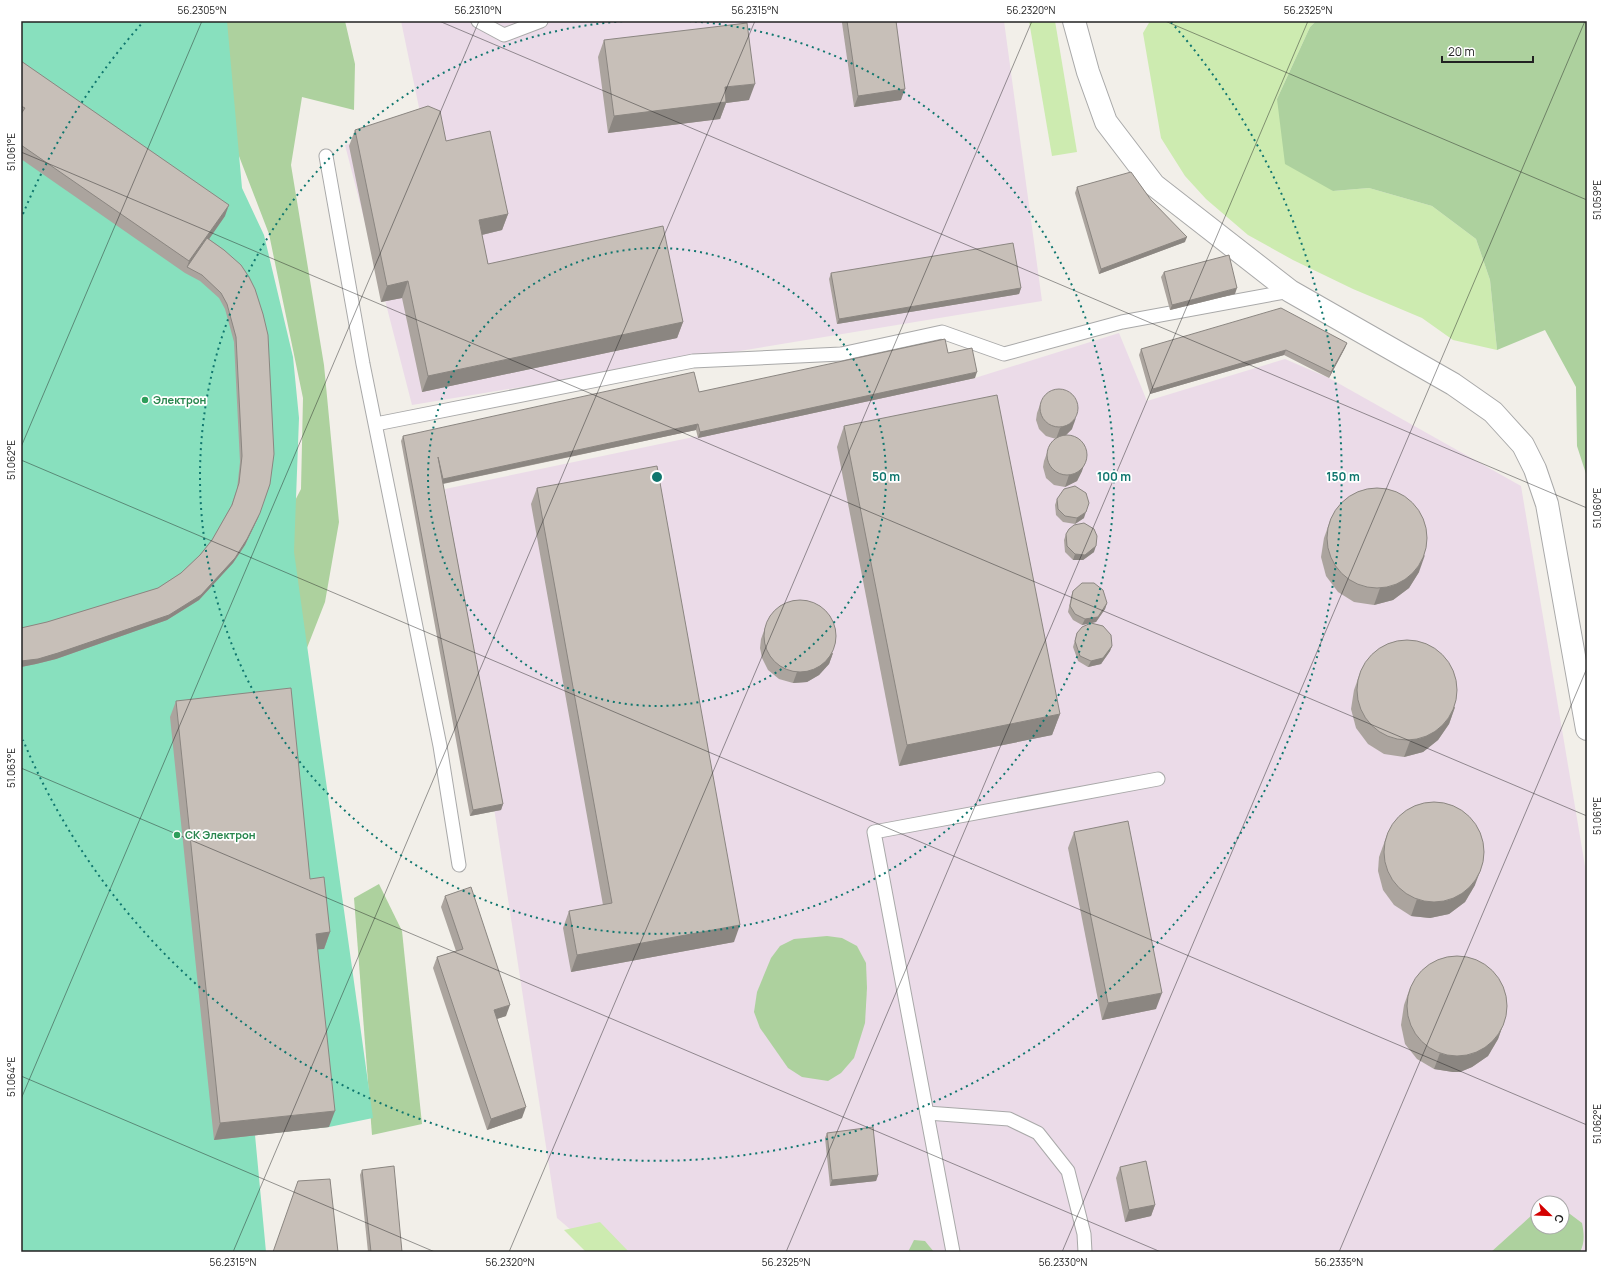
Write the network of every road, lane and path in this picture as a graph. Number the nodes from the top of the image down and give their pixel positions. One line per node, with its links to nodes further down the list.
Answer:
1 (478, 21): 2 (lane)
2 (541, 21)
3 (1074, 21): 5 (street)
4 (326, 156): 6 (lane)
5 (1290, 291): 6 (lane); 7 (street)
6 (376, 424): 9 (lane)
7 (1587, 728)
8 (1158, 779): 10 (lane)
9 (459, 865)
10 (927, 1113): 11 (lane); 12 (lane)
11 (953, 1252)
12 (1085, 1252)

